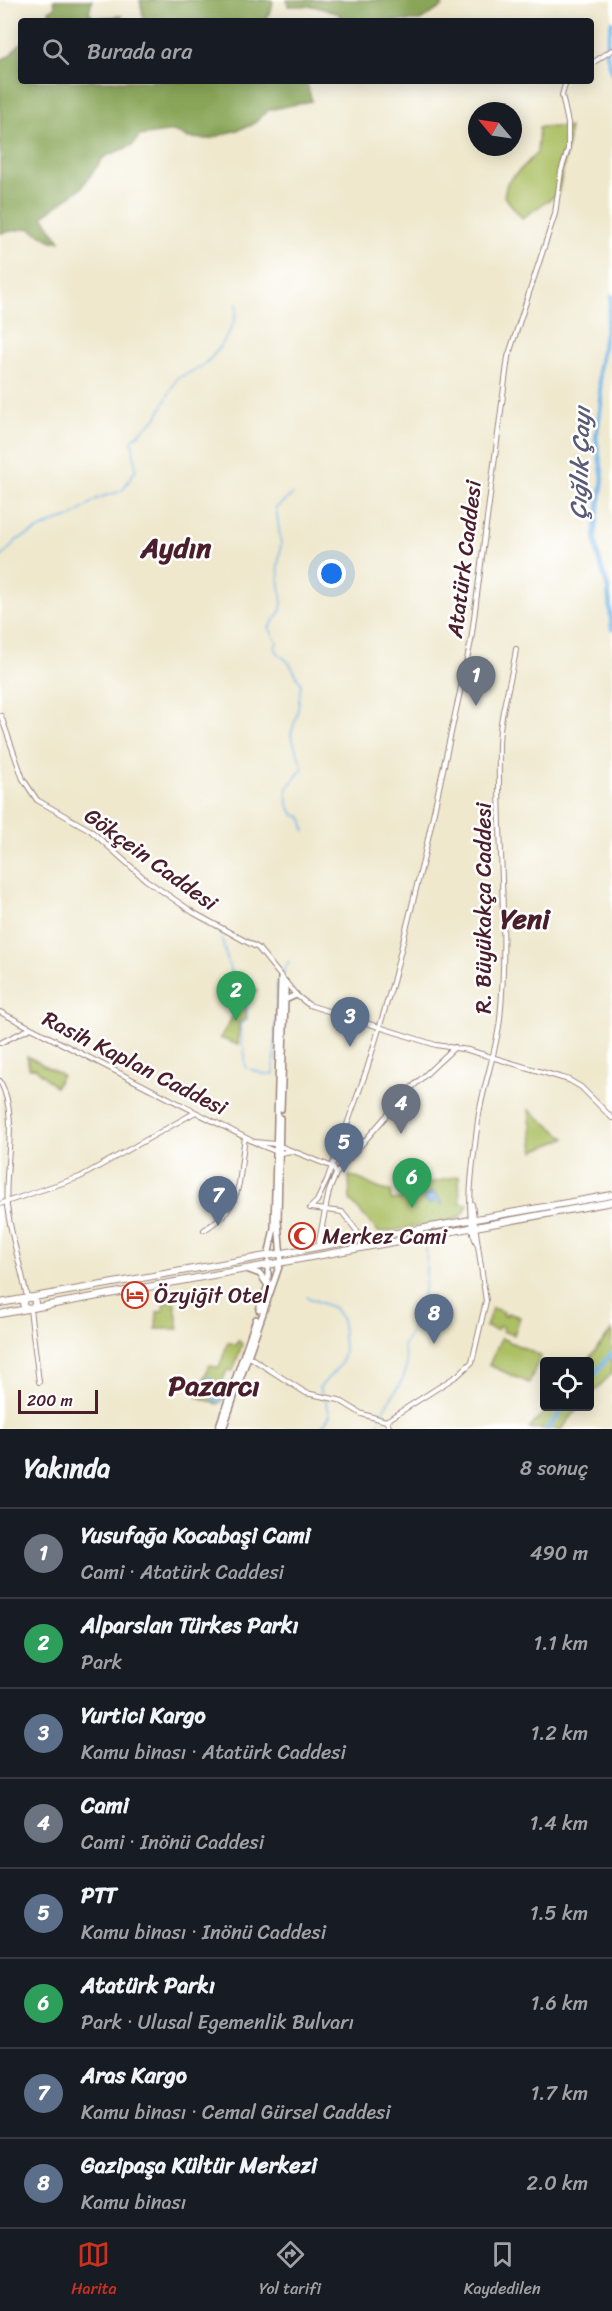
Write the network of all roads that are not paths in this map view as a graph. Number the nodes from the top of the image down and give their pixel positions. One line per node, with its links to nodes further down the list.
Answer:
1 (612, 50): 2 (street)
2 (594, 62)
3 (565, 84): 11 (street, Atatürk Caddesi)
4 (516, 649): 14 (street, R. Büyükakça Caddesi)
5 (1, 716): 6 (street, Gökçein Caddesi)
6 (283, 980): 7 (street, Gökçein Caddesi); 8 (main road); 22 (main road)
7 (296, 995): 8 (main road); 11 (street, Gökçein Caddesi)
8 (285, 1000): 22 (main road)
9 (0, 1012): 10 (street, Rasih Kaplan Caddesi)
10 (32, 1028): 12 (street); 16 (street, Rasih Kaplan Caddesi)
11 (380, 1028): 13 (street, Gökçein Caddesi); 23 (street, Atatürk Caddesi)
12 (0, 1043)
13 (455, 1047): 14 (street, Gökçein Caddesi); 24 (street)
14 (492, 1058): 18 (street, Gökçein Caddesi); 28 (street, R. Büyükakça Caddesi)
15 (0, 1081): 26 (street)
16 (188, 1110): 17 (street, Rasih Kaplan Caddesi); 19 (street)
17 (194, 1113): 19 (street); 20 (street, Rasih Kaplan Caddesi)
18 (612, 1118)
19 (184, 1119): 26 (street)
20 (245, 1138): 21 (street, Rasih Kaplan Caddesi); 36 (street)
21 (255, 1142): 22 (street, Rasih Kaplan Caddesi); 22 (street, Rasih Kaplan Caddesi)
22 (277, 1149): 23 (street, Rasih Kaplan Caddesi); 40 (main road); 40 (main road)
23 (333, 1167): 24 (street); 31 (street, Atatürk Caddesi)
24 (336, 1174): 31 (street)
25 (612, 1195): 32 (highway)
26 (7, 1201): 29 (street); 43 (street)
27 (612, 1202): 35 (highway)
28 (472, 1203): 30 (street, R. Büyükakça Caddesi); 32 (street, R. Büyükakça Caddesi)
29 (0, 1204)
30 (470, 1209): 32 (street, R. Büyükakça Caddesi); 33 (street)
31 (325, 1210): 34 (street); 37 (street)
32 (473, 1219): 33 (highway); 35 (street, R. Büyükakça Caddesi)
33 (462, 1221): 37 (highway)
34 (323, 1228): 38 (street); 39 (street)
35 (475, 1228): 40 (highway); 49 (street, R. Büyükakça Caddesi)
36 (204, 1230)
37 (360, 1239): 38 (highway)
38 (331, 1244): 39 (highway)
39 (318, 1246): 40 (highway)
40 (274, 1259): 41 (highway); 42 (main road); 43 (highway); 47 (main road)
41 (242, 1269): 42 (main road); 45 (highway)
42 (268, 1285): 50 (main road)
43 (27, 1297): 44 (highway); 45 (highway)
44 (0, 1303)
45 (30, 1309): 46 (highway); 48 (street)
46 (0, 1314)
47 (248, 1356): 49 (street); 51 (main road)
48 (39, 1382)
49 (386, 1421): 52 (street)
50 (218, 1429)
51 (223, 1429)
52 (391, 1429)

